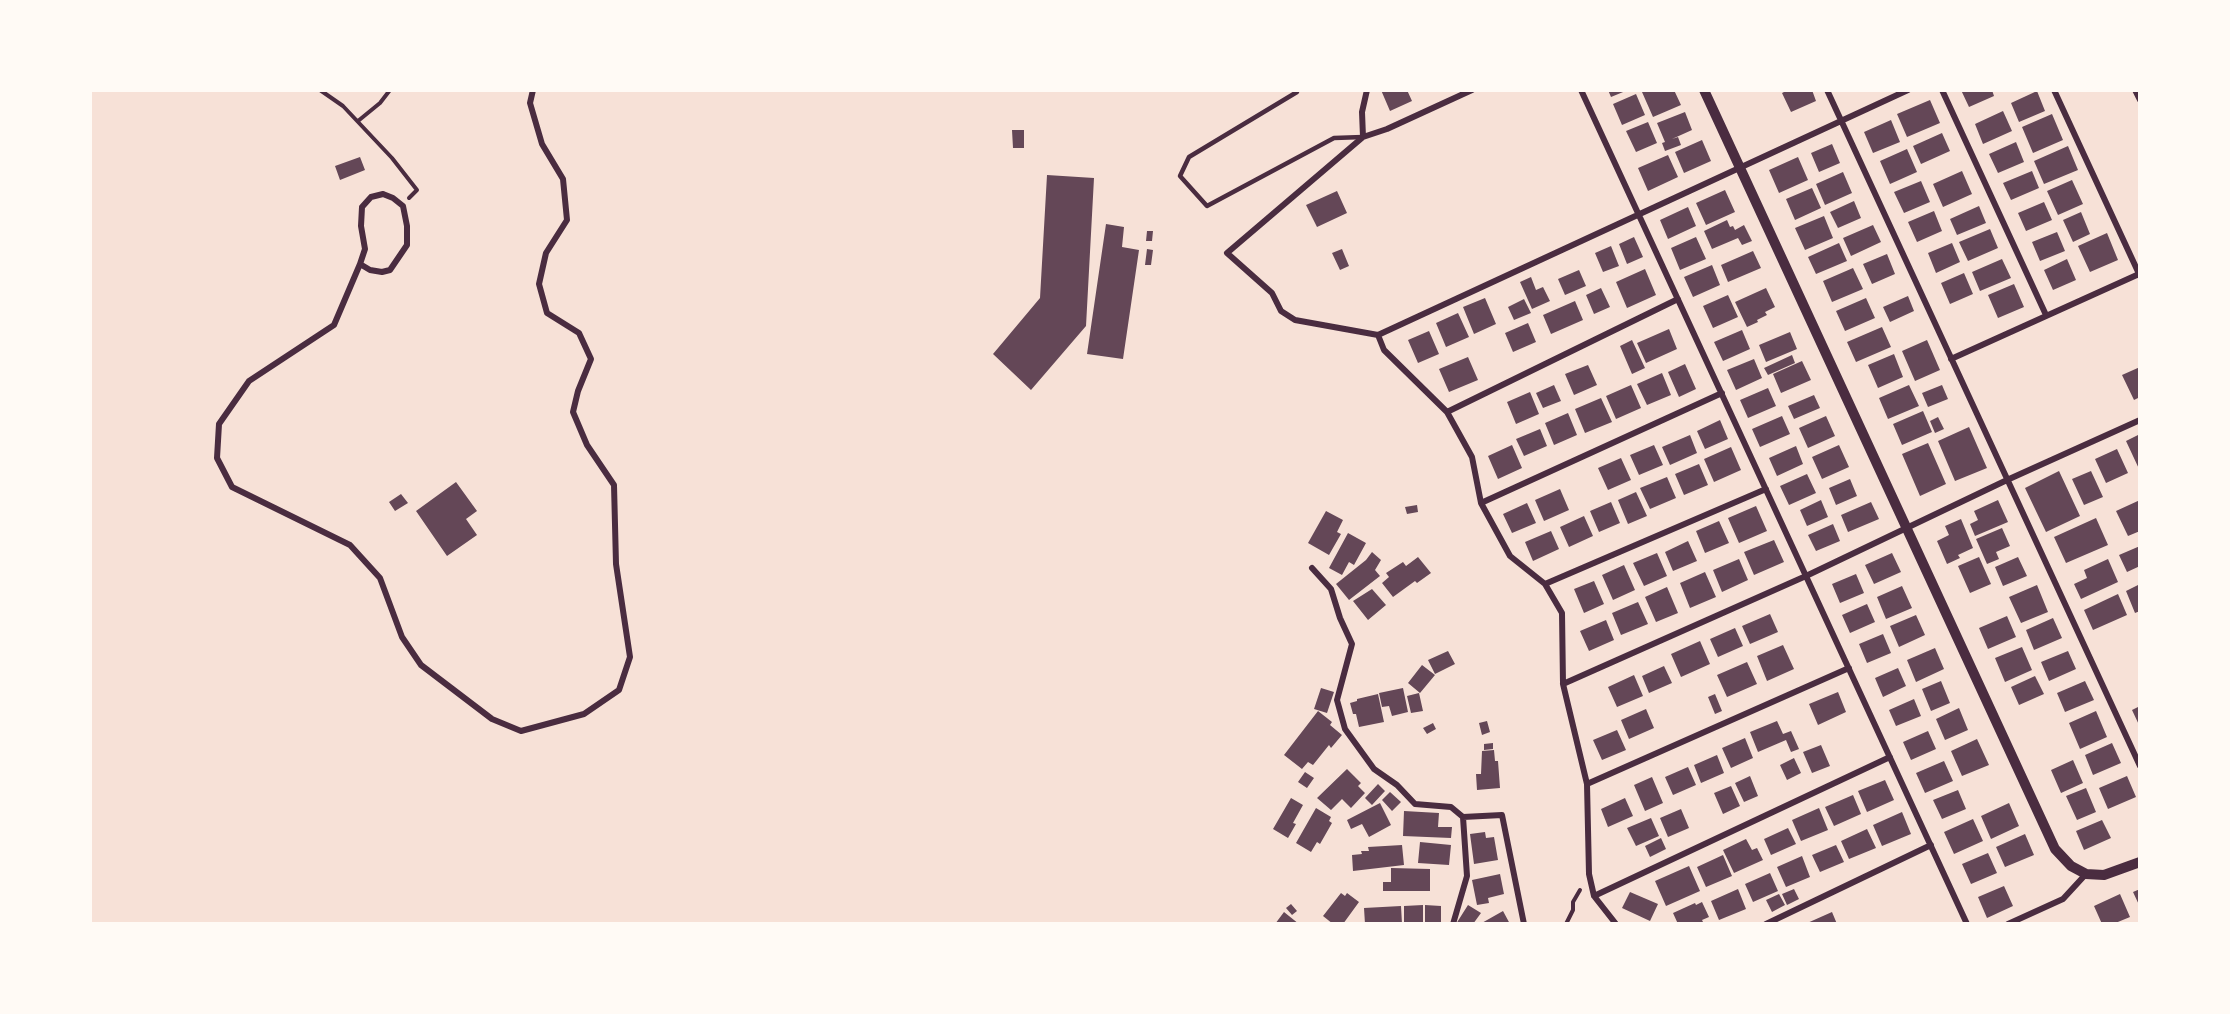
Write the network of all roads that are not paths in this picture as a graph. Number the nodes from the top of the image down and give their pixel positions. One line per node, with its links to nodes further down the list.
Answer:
1 (533, 90): 17 (street)
2 (1297, 90): 14 (lane)
3 (1367, 90): 14 (street)
4 (1472, 90): 14 (street)
5 (1581, 90): 16 (street)
6 (1704, 90): 15 (street)
7 (1827, 90): 13 (street)
8 (1908, 90): 13 (street)
9 (1942, 90): 20 (street)
10 (2054, 90): 18 (street)
11 (2135, 90): 12 (street)
12 (2140, 100)
13 (1841, 120): 15 (street); 22 (street)
14 (1363, 137): 21 (street)
15 (1740, 166): 16 (street); 29 (street)
16 (1639, 214): 19 (street); 21 (street)
17 (360, 264): 17 (street)
18 (2139, 275): 20 (street)
19 (1678, 299): 23 (street); 24 (street)
20 (2046, 315): 22 (street)
21 (1378, 335): 24 (street)
22 (1952, 359): 26 (street)
23 (1722, 393): 27 (street); 28 (street)
24 (1447, 412): 28 (street)
25 (2140, 420): 26 (street)
26 (2007, 480): 29 (street); 36 (street)
27 (1766, 489): 31 (street); 32 (street)
28 (1480, 503): 32 (street)
29 (1905, 528): 31 (street); 41 (street)
30 (1312, 568): 38 (street)
31 (1806, 576): 33 (street); 34 (street)
32 (1545, 584): 34 (street)
33 (1849, 668): 35 (street); 37 (street)
34 (1563, 684): 37 (street)
35 (1890, 757): 39 (street); 42 (street)
36 (2139, 762)
37 (1587, 784): 42 (street)
38 (1463, 817): 43 (street); 44 (street)
39 (1931, 845): 46 (street); 47 (street)
40 (2140, 862): 41 (street)
41 (2085, 874): 48 (street)
42 (1594, 896): 45 (street)
43 (1453, 924)
44 (1524, 924)
45 (1616, 924)
46 (1766, 924)
47 (1967, 924)
48 (2008, 924)

